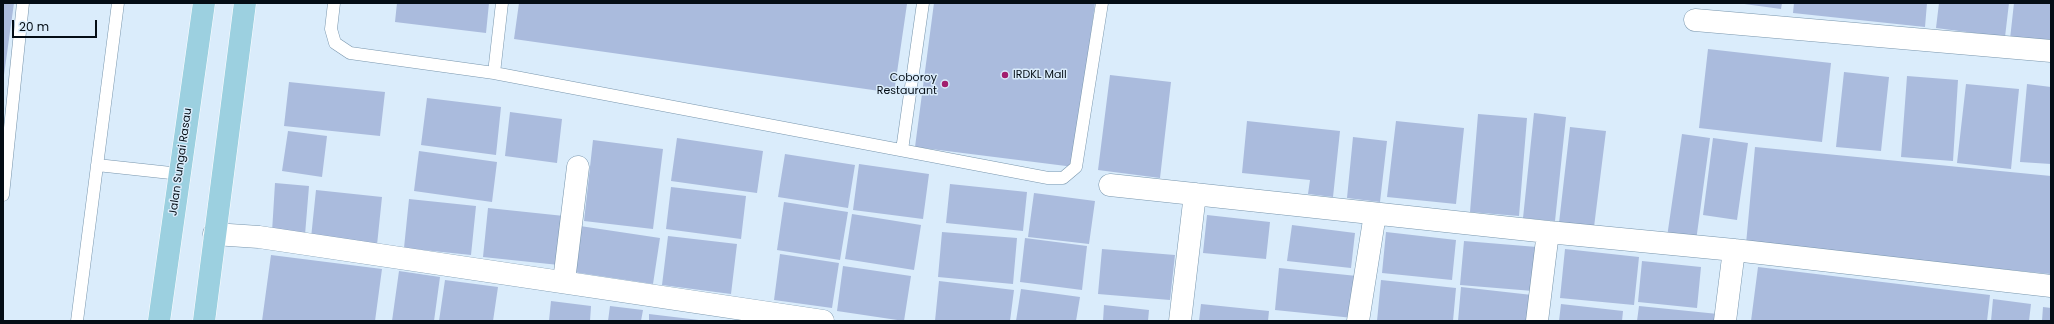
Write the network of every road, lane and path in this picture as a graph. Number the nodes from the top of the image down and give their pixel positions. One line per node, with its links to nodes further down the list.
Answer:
1 (23, 3): 18 (lane)
2 (118, 3): 13 (lane)
3 (204, 3): 15 (main road, Jalan Sungai Rasau)
4 (245, 3): 21 (main road)
5 (334, 3): 11 (lane)
6 (502, 3): 11 (lane)
7 (923, 3): 12 (lane)
8 (1102, 3): 12 (lane)
9 (1695, 20): 10 (street)
10 (2051, 51)
11 (494, 73): 12 (lane)
12 (902, 150)
13 (97, 165): 15 (lane); 25 (lane)
14 (578, 168): 23 (street)
15 (180, 174): 26 (main road, Jalan Sungai Rasau)
16 (1110, 184): 17 (street)
17 (1195, 194): 19 (street); 29 (street)
18 (3, 195)
19 (1375, 214): 20 (street); 30 (street)
20 (1548, 232): 22 (street); 31 (street)
21 (214, 234): 23 (street); 27 (main road)
22 (1734, 250): 24 (street); 32 (street)
23 (564, 281): 28 (street)
24 (2051, 286)
25 (77, 321)
26 (159, 321)
27 (204, 321)
28 (823, 321)
29 (1180, 321)
30 (1358, 321)
31 (1537, 321)
32 (1725, 321)

